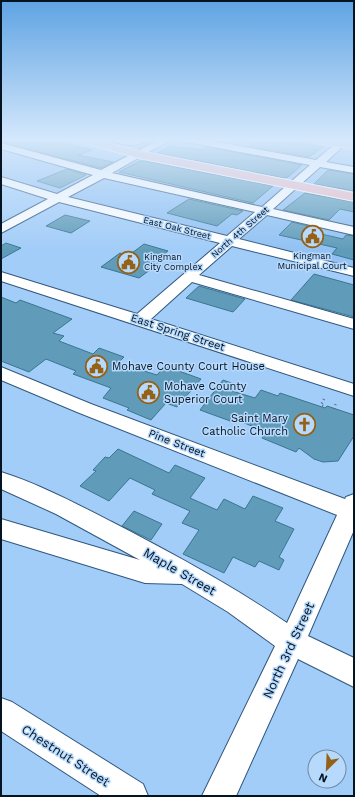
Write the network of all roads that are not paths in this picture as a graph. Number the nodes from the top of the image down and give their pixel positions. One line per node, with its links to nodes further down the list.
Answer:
1 (98, 176): 8 (street)
2 (112, 176): 9 (street)
3 (250, 176): 6 (main road)
4 (304, 176): 6 (street, North 4th Street)
5 (1, 180): 8 (street, East Oak Street)
6 (294, 185): 7 (main road); 9 (street, North 4th Street)
7 (354, 197)
8 (57, 198): 10 (street); 12 (street, East Oak Street)
9 (264, 211): 11 (street); 12 (street, North 4th Street)
10 (1, 229)
11 (354, 231)
12 (230, 241): 13 (street, East Oak Street); 15 (street, North 4th Street)
13 (354, 272)
14 (1, 276): 16 (street, East Spring Street)
15 (189, 277): 16 (street, North 4th Street); 17 (street)
16 (140, 320): 19 (street, East Spring Street)
17 (354, 324)
18 (1, 373): 21 (street, Pine Street)
19 (354, 390)
20 (1, 480): 23 (street, Maple Street)
21 (353, 508): 24 (street, North 3rd Street)
22 (1, 529): 23 (street)
23 (184, 573): 24 (street, Maple Street)
24 (292, 642): 25 (street, Maple Street); 28 (street, North 3rd Street)
25 (354, 673)
26 (1, 713): 27 (street, Chestnut Street)
27 (131, 796)
28 (219, 796)

